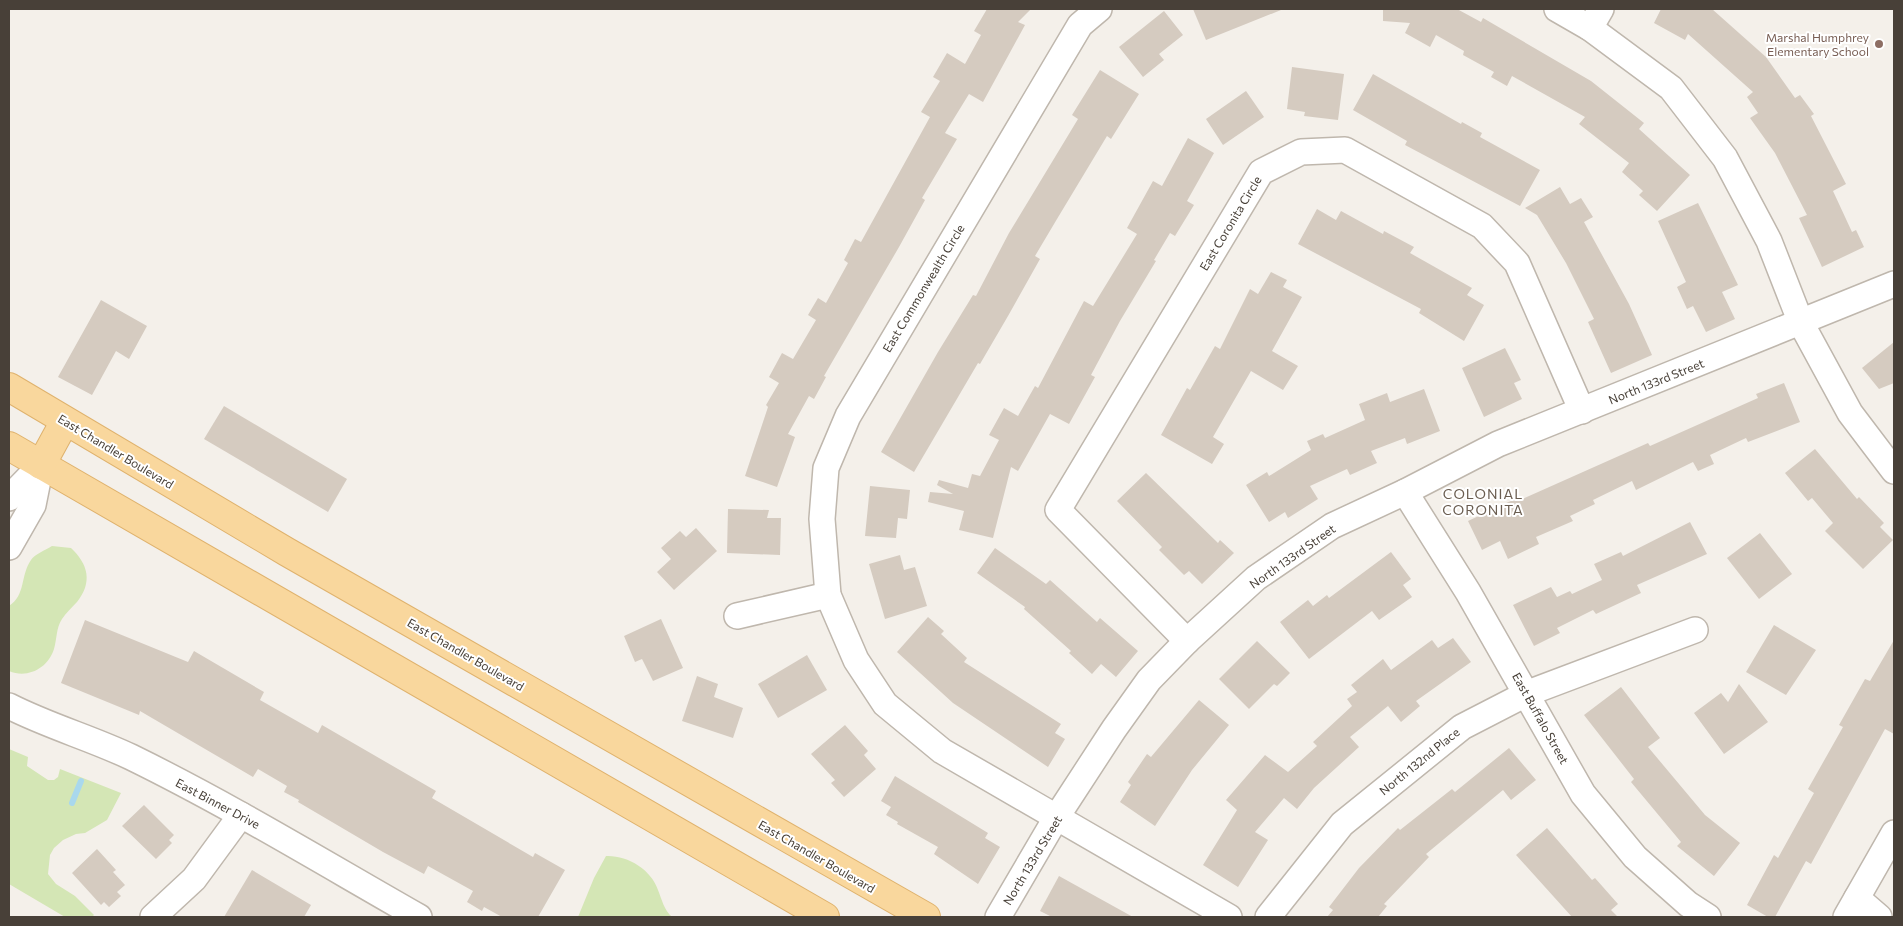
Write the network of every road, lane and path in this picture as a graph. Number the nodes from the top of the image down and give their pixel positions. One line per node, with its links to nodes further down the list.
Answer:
1 (1100, 9): 15 (street, East Commonwealth Circle)
2 (1557, 9): 3 (street)
3 (1596, 19): 5 (street)
4 (1894, 284): 5 (street, North 133rd Street)
5 (1801, 323): 7 (street, North 133rd Street); 11 (street)
6 (9, 387): 8 (main road, East Chandler Boulevard)
7 (1582, 411): 12 (street, North 133rd Street); 18 (street, East Coronita Circle)
8 (65, 421): 10 (main road); 28 (main road, East Chandler Boulevard)
9 (9, 446): 10 (main road)
10 (41, 465): 13 (street); 14 (street); 27 (main road)
11 (1894, 471)
12 (1405, 492): 18 (street, North 133rd Street); 19 (street, East Buffalo Street)
13 (9, 498)
14 (9, 547)
15 (828, 595): 16 (street); 22 (street, East Commonwealth Circle)
16 (737, 616)
17 (1695, 630): 19 (street, North 132nd Place)
18 (1187, 641): 22 (street, North 133rd Street)
19 (1528, 693): 31 (street, North 132nd Place); 32 (street, East Buffalo Street)
20 (9, 706): 21 (street, East Binner Drive)
21 (240, 815): 25 (street); 26 (street, East Binner Drive)
22 (1056, 818): 29 (street, North 133rd Street); 30 (street, East Commonwealth Circle)
23 (1894, 833): 24 (street)
24 (1851, 908): 33 (street)
25 (153, 917)
26 (419, 917)
27 (825, 917)
28 (926, 917)
29 (998, 917)
30 (1229, 917)
31 (1268, 917)
32 (1708, 917)
33 (1879, 917)

